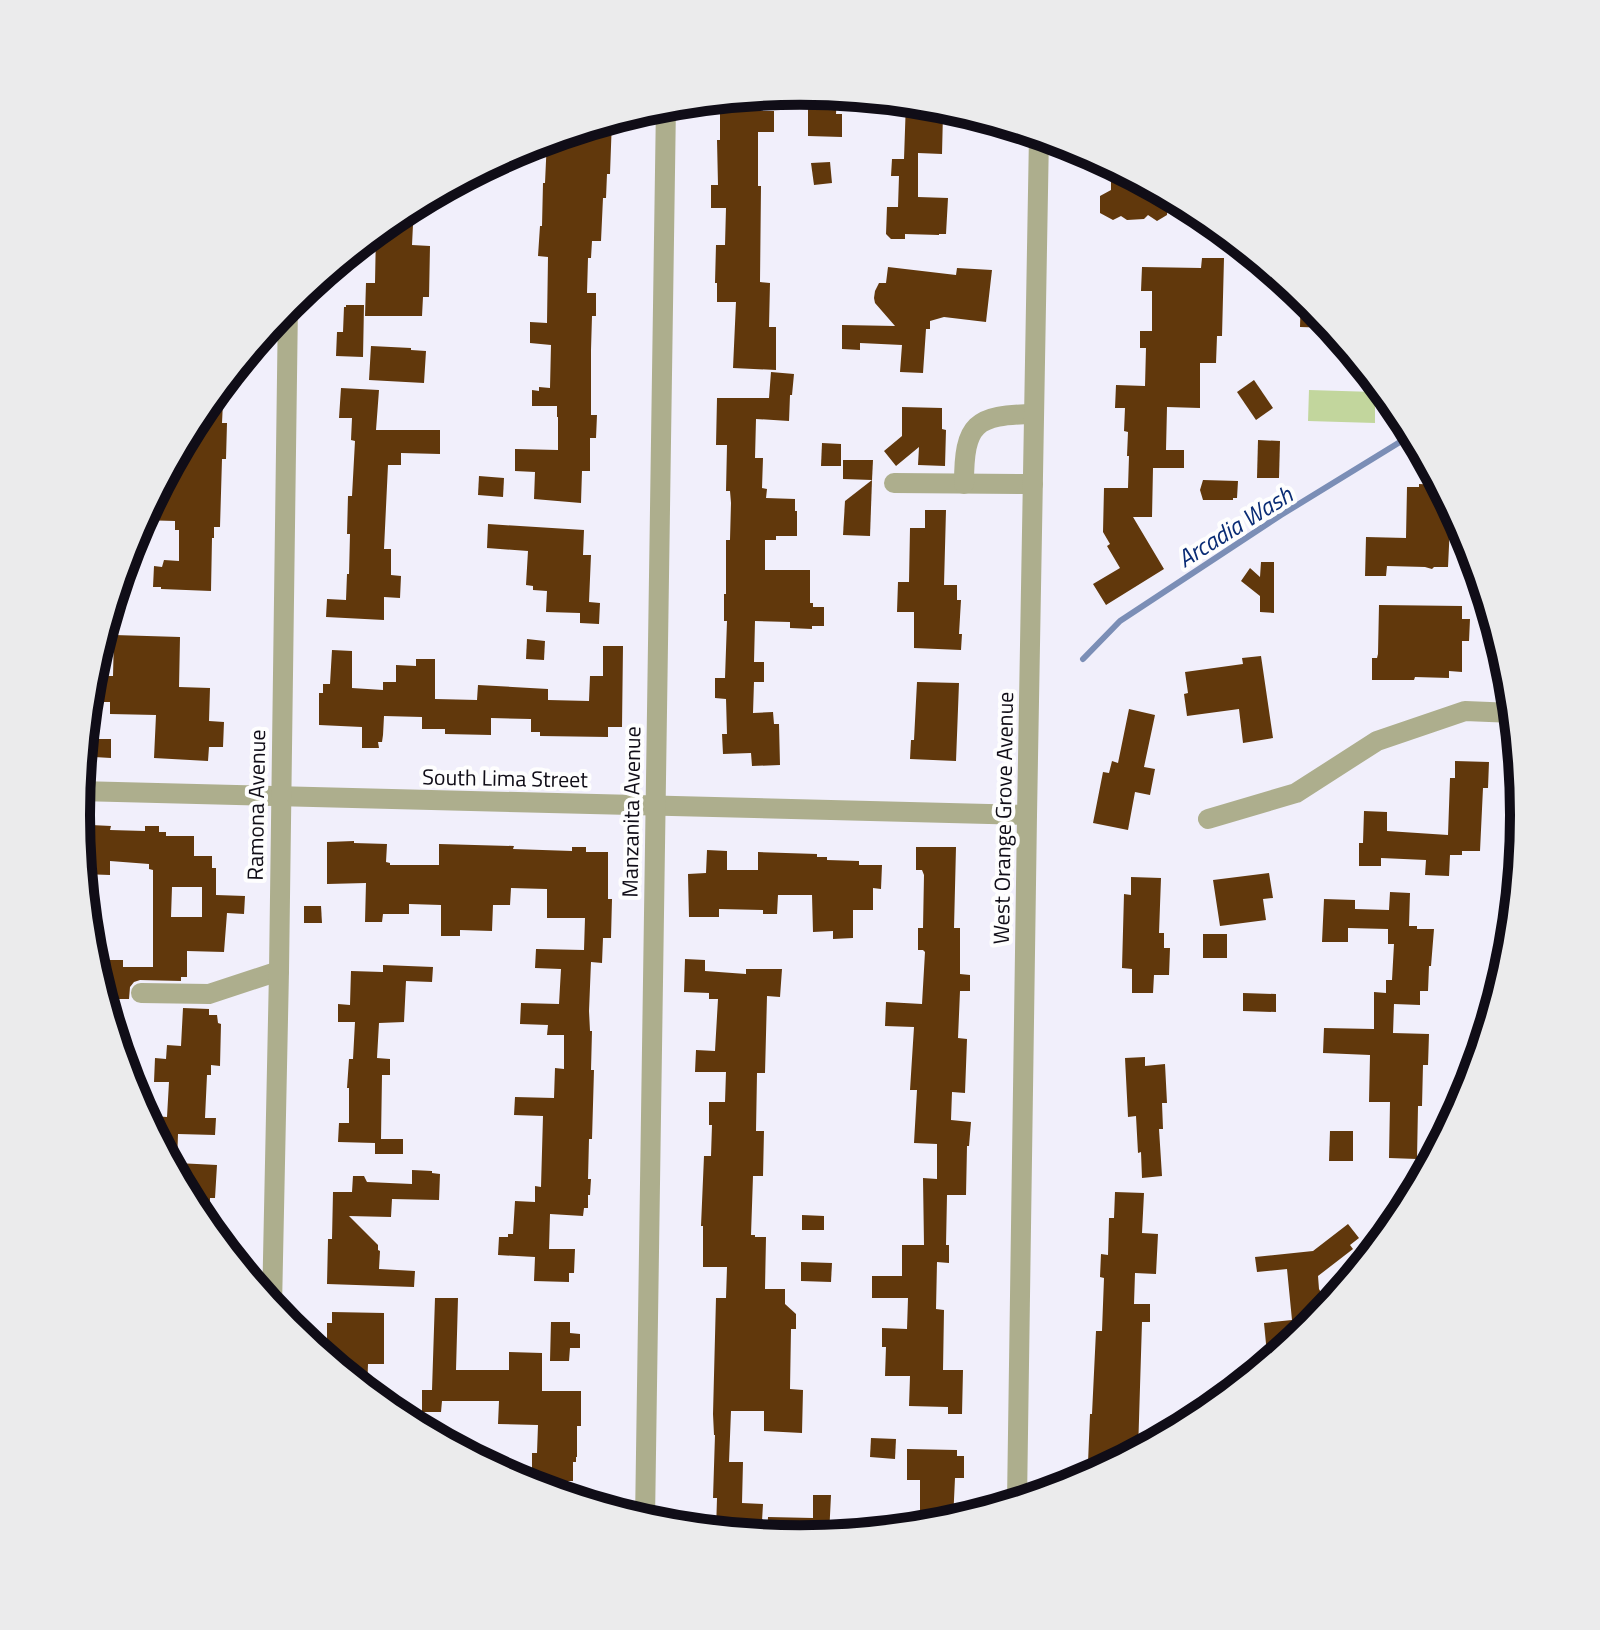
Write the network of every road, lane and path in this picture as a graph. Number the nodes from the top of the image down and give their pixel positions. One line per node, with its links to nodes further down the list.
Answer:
1 (666, 118): 11 (street, Manzanita Avenue)
2 (1039, 147): 4 (street, West Orange Grove Avenue)
3 (288, 324): 10 (street, Ramona Avenue)
4 (1034, 414): 6 (street); 7 (street, West Orange Grove Avenue)
5 (894, 483): 6 (street)
6 (964, 484): 7 (street)
7 (1033, 484): 12 (street, West Orange Grove Avenue)
8 (1502, 713): 13 (street)
9 (91, 791): 10 (street, South Lima Street)
10 (280, 797): 11 (street, South Lima Street); 14 (street, Ramona Avenue)
11 (655, 806): 12 (street, South Lima Street); 18 (street, Manzanita Avenue)
12 (1027, 815): 17 (street, West Orange Grove Avenue)
13 (1208, 819)
14 (279, 971): 15 (street); 16 (street, Ramona Avenue)
15 (141, 993)
16 (272, 1290)
17 (1017, 1490)
18 (645, 1507)

